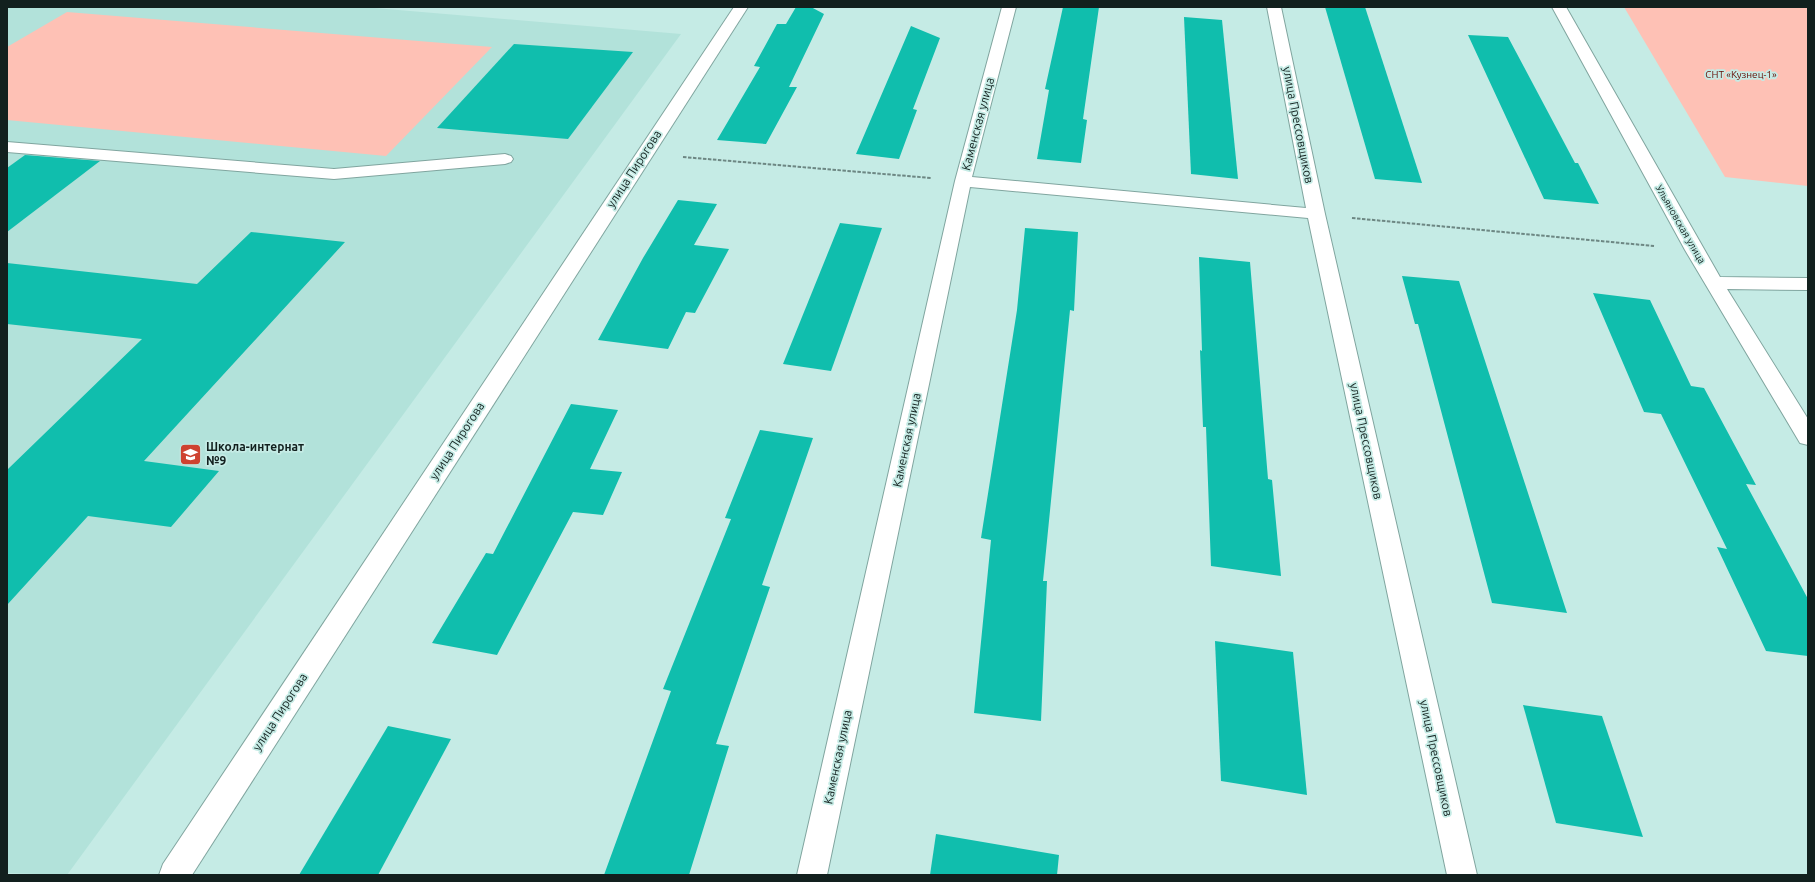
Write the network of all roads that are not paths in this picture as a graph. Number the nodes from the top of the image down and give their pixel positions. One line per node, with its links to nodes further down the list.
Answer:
1 (741, 7): 12 (street, улица Пирогова)
2 (1009, 7): 7 (street, Каменская улица)
3 (1274, 7): 8 (street, улица Прессовщиков)
4 (1559, 7): 9 (street, Ульяновская улица)
5 (7, 147): 6 (street)
6 (505, 159)
7 (963, 181): 8 (street); 13 (street, Каменская улица)
8 (1316, 214): 14 (street, улица Прессовщиков)
9 (1716, 284): 10 (street); 11 (street, Ульяновская улица)
10 (1808, 284)
11 (1808, 436)
12 (174, 875)
13 (812, 875)
14 (1462, 875)

